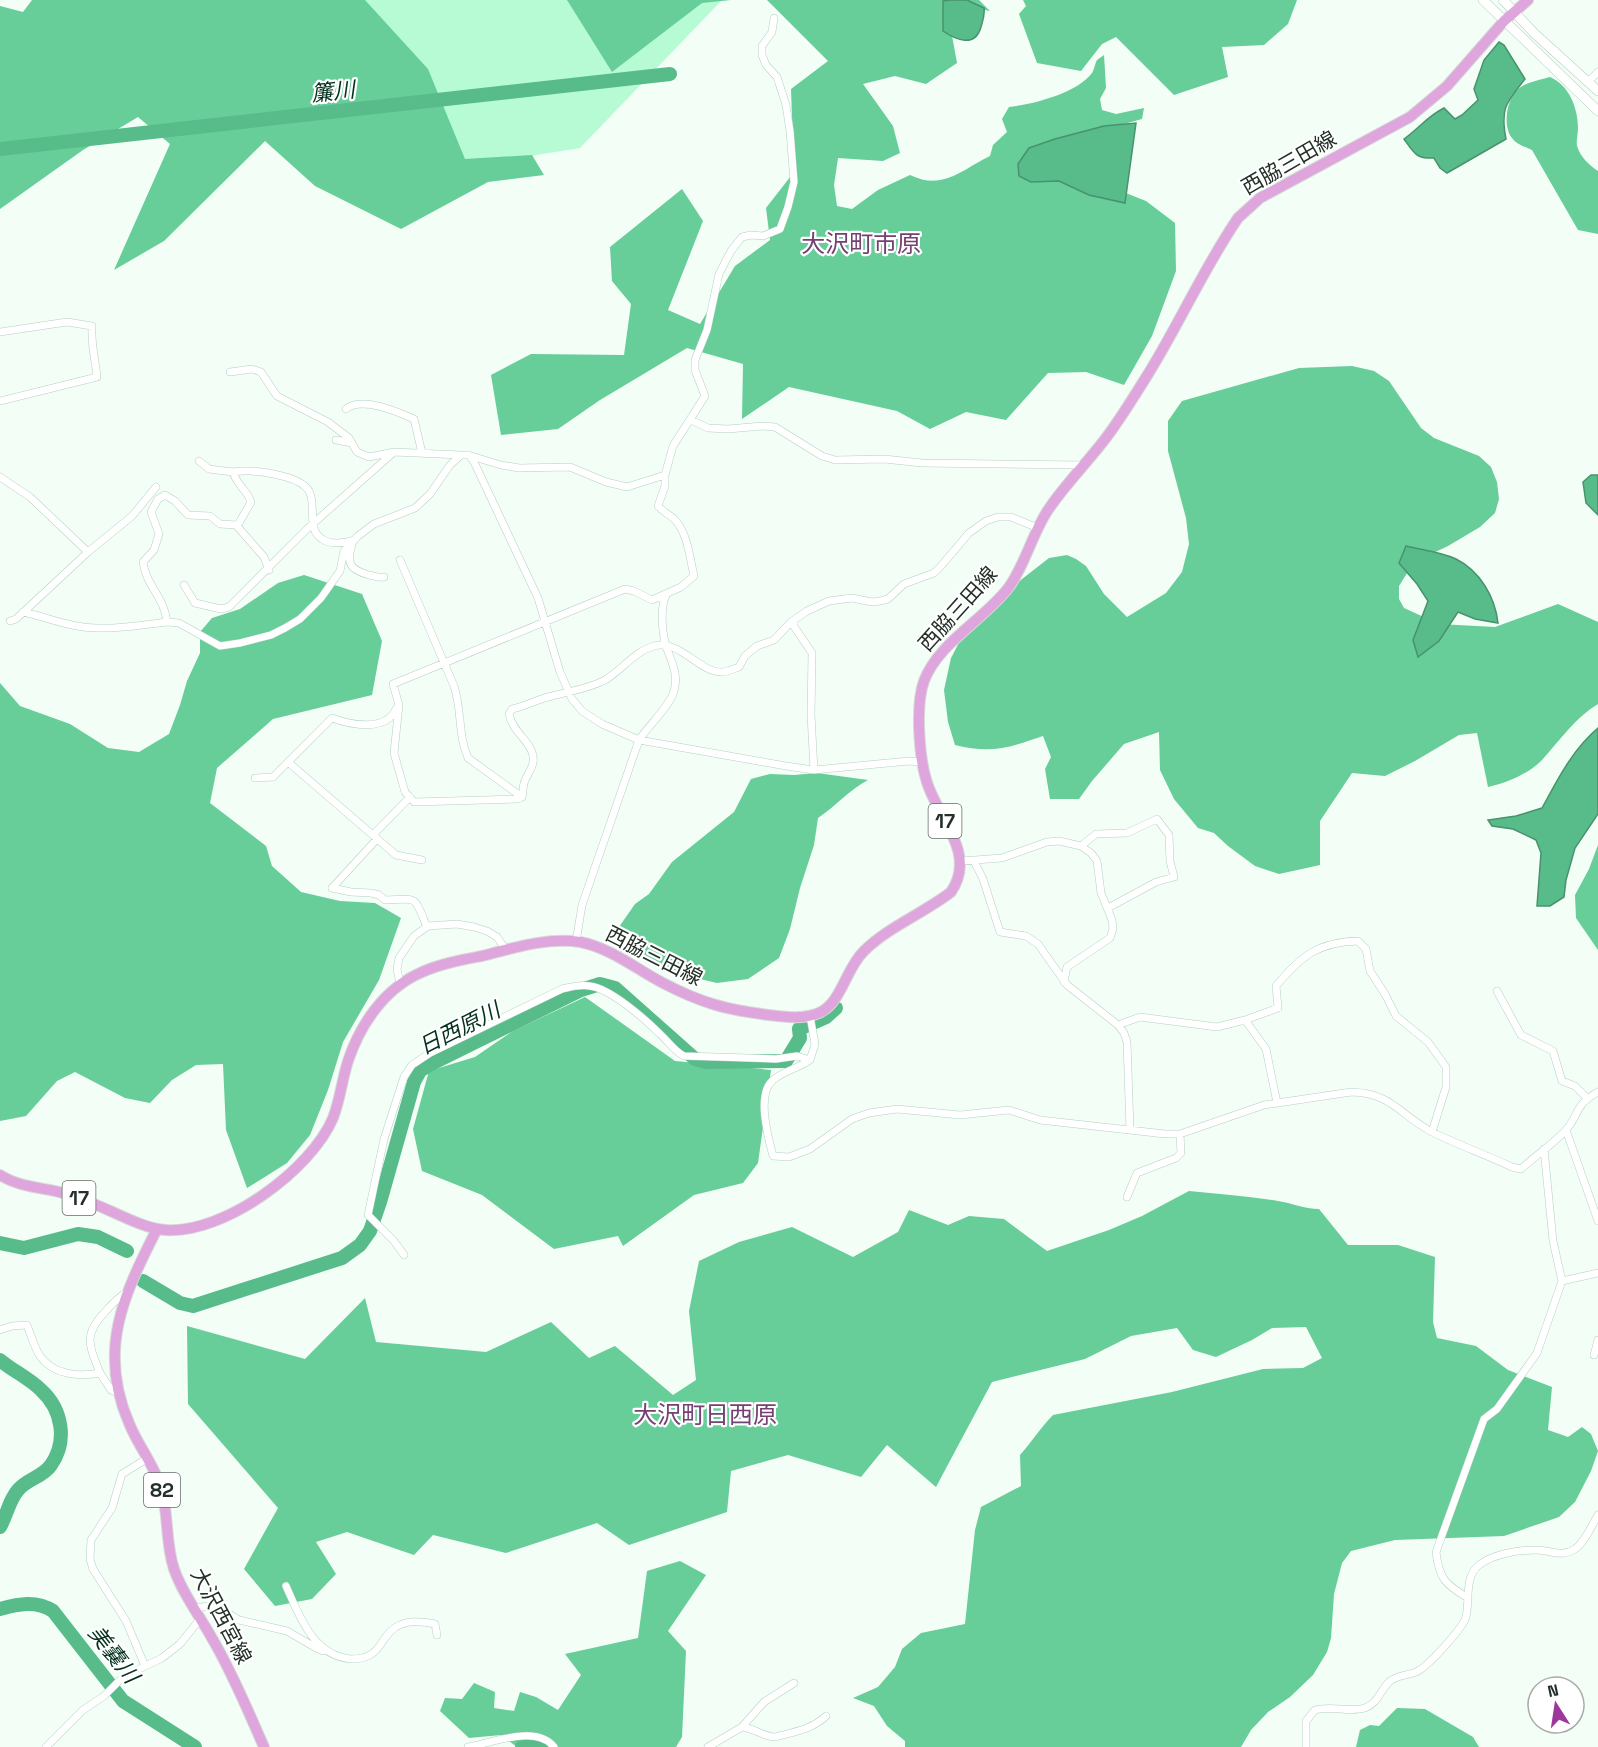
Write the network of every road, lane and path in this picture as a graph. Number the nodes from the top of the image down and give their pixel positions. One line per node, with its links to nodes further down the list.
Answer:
1 (1483, 0): 6 (street)
2 (1503, 0): 4 (street)
3 (1528, 0): 4 (main road, 西脇三田線 / 17)
4 (1514, 11): 6 (main road, 西脇三田線 / 17); 8 (street)
5 (774, 18): 15 (street)
6 (1504, 21): 10 (street); 22 (main road, 西脇三田線 / 17)
7 (1598, 72): 8 (street)
8 (1588, 82): 9 (street)
9 (1598, 91)
10 (1598, 111)
11 (0, 332): 13 (street)
12 (230, 372): 17 (street)
13 (0, 401)
14 (346, 409): 19 (street)
15 (691, 420): 22 (street); 24 (street)
16 (336, 440): 17 (street)
17 (352, 443): 18 (street)
18 (394, 452): 19 (street); 28 (street)
19 (422, 453): 20 (street)
20 (465, 455): 24 (street); 30 (street); 39 (street)
21 (199, 461): 23 (street)
22 (1084, 465): 29 (main road, 西脇三田線 / 17)
23 (233, 472): 27 (street); 28 (street)
24 (665, 475): 36 (street)
25 (0, 477): 31 (street)
26 (156, 487): 31 (street)
27 (236, 525): 33 (street); 41 (street)
28 (313, 525): 30 (street); 33 (street)
29 (1038, 528): 40 (street); 48 (main road, 西脇三田線 / 17)
30 (354, 540): 34 (street); 41 (street)
31 (88, 552): 37 (street)
32 (400, 560): 43 (street)
33 (269, 570): 35 (street)
34 (384, 577)
35 (184, 585)
36 (666, 595): 39 (street); 42 (street)
37 (23, 612): 38 (street); 41 (street)
38 (10, 621)
39 (545, 621): 43 (street); 44 (street)
40 (792, 621): 42 (street); 49 (street)
41 (167, 622)
42 (666, 644): 44 (street); 46 (street)
43 (444, 664): 45 (street); 52 (street)
44 (569, 692): 46 (street); 52 (street)
45 (398, 697): 47 (street); 51 (street)
46 (639, 740): 49 (street); 60 (street)
47 (288, 762): 50 (street); 53 (street)
48 (921, 762): 49 (street); 56 (main road, 西脇三田線 / 17)
49 (814, 770)
50 (255, 778)
51 (410, 797): 52 (street); 53 (street)
52 (522, 797)
53 (375, 837): 55 (street); 59 (street)
54 (1081, 846): 57 (street); 58 (street); 58 (street)
55 (422, 860)
56 (961, 861): 57 (street); 65 (main road, 17)
57 (974, 861): 62 (street)
58 (1108, 908): 62 (street)
59 (427, 927): 61 (street); 63 (street)
60 (576, 942): 61 (main road, 西脇三田線 / 17); 65 (main road, 西脇三田線 / 17)
61 (506, 950): 63 (main road, 西脇三田線 / 17)
62 (1064, 982): 67 (street)
63 (400, 984): 80 (main road, 西脇三田線 / 17)
64 (1497, 991): 70 (street)
65 (810, 1016): 68 (street)
66 (1245, 1020): 67 (street); 71 (street); 74 (street)
67 (1118, 1025): 73 (street)
68 (810, 1059): 73 (street); 81 (street)
69 (1598, 1092): 70 (street)
70 (1587, 1098): 72 (street)
71 (1277, 1103): 74 (street); 75 (street)
72 (1566, 1130): 76 (street); 79 (street)
73 (1130, 1131): 75 (street)
74 (1432, 1132): 76 (street)
75 (1180, 1134): 78 (street)
76 (1544, 1149): 83 (street)
77 (0, 1175): 80 (main road, 西脇三田線 / 17)
78 (1127, 1197)
79 (1598, 1221)
80 (157, 1229): 84 (main road, 大沢西宮線 / 82)
81 (404, 1256)
82 (1598, 1273): 83 (street)
83 (1562, 1281): 93 (street)
84 (127, 1292): 88 (street); 89 (main road, 大沢西宮線 / 82)
85 (0, 1330): 88 (street)
86 (1598, 1340): 87 (street)
87 (1594, 1355)
88 (100, 1372): 89 (street)
89 (118, 1393): 90 (main road, 大沢西宮線 / 82)
90 (148, 1458): 94 (main road, 大沢西宮線 / 82); 98 (street)
91 (1598, 1515): 93 (street)
92 (286, 1586): 97 (street)
93 (1468, 1598): 107 (street)
94 (194, 1609): 95 (main road, 大沢西宮線 / 82); 97 (street)
95 (200, 1619): 98 (street); 103 (main road, 大沢西宮線 / 82)
96 (437, 1635): 97 (street)
97 (324, 1648)
98 (145, 1666): 102 (street)
99 (794, 1683): 101 (street)
100 (826, 1716): 101 (street)
101 (741, 1727): 106 (street)
102 (46, 1747)
103 (264, 1747)
104 (468, 1747): 105 (street)
105 (554, 1747)
106 (708, 1747)
107 (1306, 1747)

